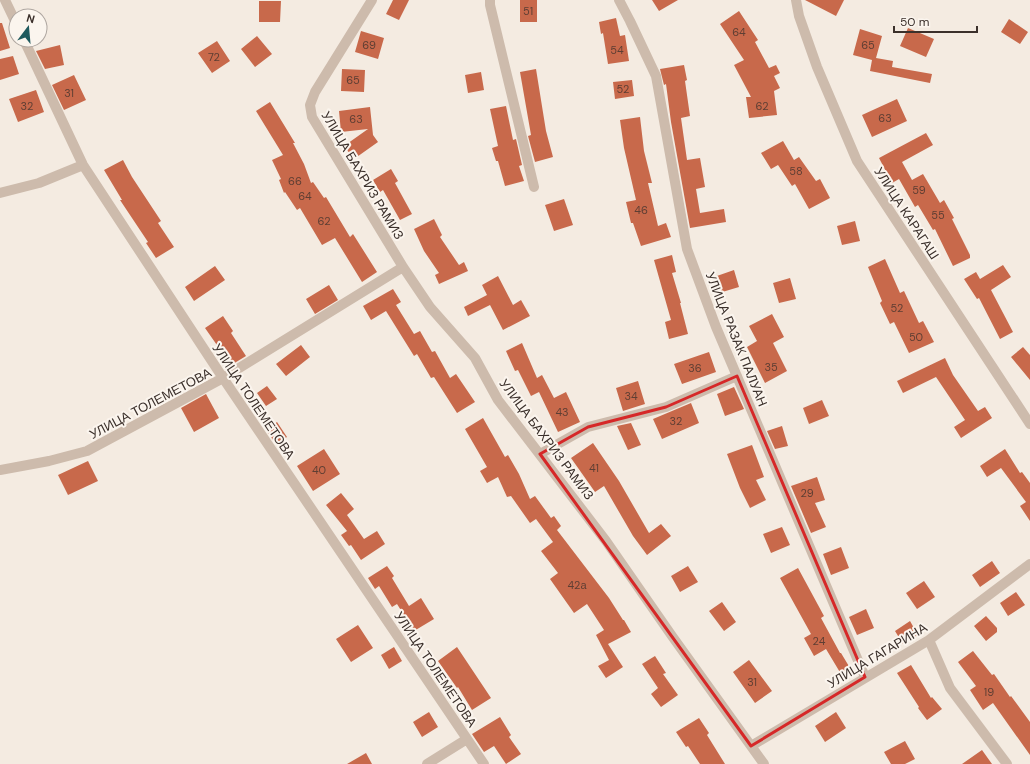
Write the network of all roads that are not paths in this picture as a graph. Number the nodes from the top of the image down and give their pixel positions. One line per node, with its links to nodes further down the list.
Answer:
1 (372, 0): 9 (street, УЛИЦА БАХРИЗ РАМИЗ)
2 (490, 0): 7 (street)
3 (619, 0): 10 (street, УЛИЦА РАЗАК ПАЛУАН)
4 (796, 0): 12 (street, УЛИЦА КАРАГАШ)
5 (28, 48): 6 (street, УЛИЦА ТОЛЕМЕТОВА)
6 (83, 166): 8 (street); 11 (street, УЛИЦА ТОЛЕМЕТОВА)
7 (534, 186)
8 (0, 193)
9 (403, 268): 11 (street, УЛИЦА ТОЛЕМЕТОВА); 13 (street, УЛИЦА БАХРИЗ РАМИЗ)
10 (737, 376): 13 (street); 17 (street, УЛИЦА РАЗАК ПАЛУАН)
11 (222, 378): 14 (street, УЛИЦА ТОЛЕМЕТОВА); 18 (street, УЛИЦА ТОЛЕМЕТОВА)
12 (1030, 424)
13 (540, 454): 19 (street, УЛИЦА БАХРИЗ РАМИЗ)
14 (0, 470)
15 (1030, 564): 16 (street, УЛИЦА ГАГАРИНА)
16 (929, 640): 17 (street, УЛИЦА ГАГАРИНА); 23 (street)
17 (865, 677): 19 (street, УЛИЦА ГАГАРИНА)
18 (468, 740): 20 (street); 21 (street, УЛИЦА ТОЛЕМЕТОВА)
19 (751, 746): 22 (street, УЛИЦА БАХРИЗ РАМИЗ)
20 (427, 764)
21 (484, 764)
22 (764, 764)
23 (1007, 764)

